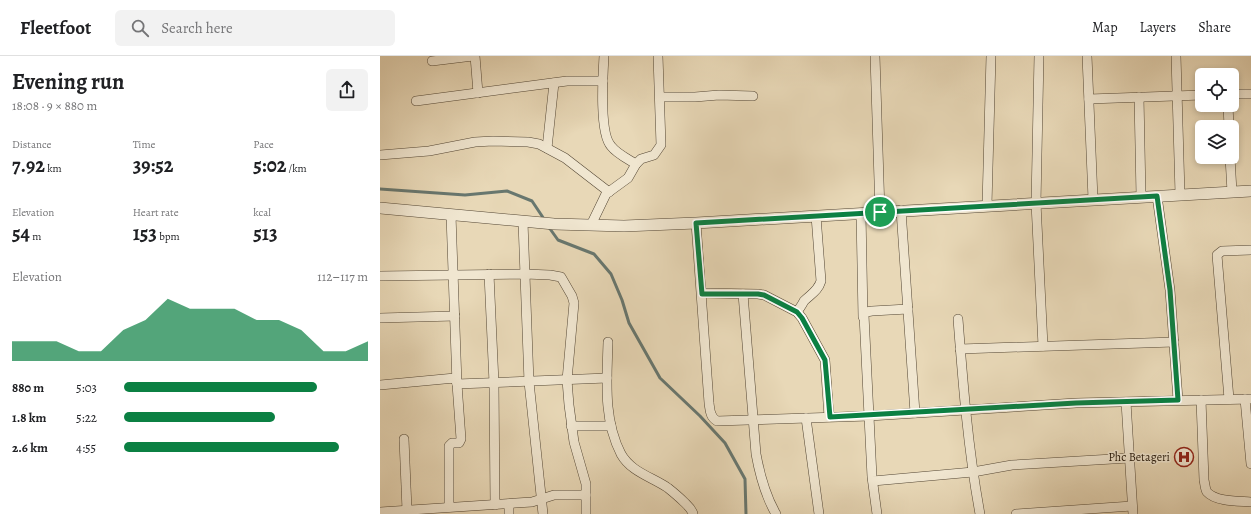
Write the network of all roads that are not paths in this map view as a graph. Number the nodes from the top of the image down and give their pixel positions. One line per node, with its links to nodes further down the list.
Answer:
1 (474, 56): 9 (street); 12 (street)
2 (604, 56): 10 (street)
3 (658, 56): 18 (street)
4 (875, 56): 37 (street)
5 (991, 56): 34 (street)
6 (1039, 56): 33 (street)
7 (1087, 56): 20 (street)
8 (1176, 56): 17 (street)
9 (432, 62)
10 (603, 82): 11 (street); 24 (street)
11 (554, 83): 12 (street); 22 (street)
12 (478, 93): 21 (street)
13 (1239, 94): 14 (street)
14 (1251, 94)
15 (1195, 95): 17 (street)
16 (753, 96): 18 (street)
17 (1177, 96): 19 (street); 29 (street)
18 (660, 97): 24 (street)
19 (1139, 97): 20 (street); 30 (street)
20 (1089, 99): 32 (street)
21 (416, 101)
22 (548, 148): 23 (street); 27 (street)
23 (380, 155)
24 (636, 164): 27 (street)
25 (1230, 164): 28 (street)
26 (1251, 191): 28 (street)
27 (609, 192): 43 (street)
28 (1232, 192): 29 (street)
29 (1180, 194): 31 (street)
30 (1141, 196): 31 (street); 32 (street)
31 (1157, 196): 58 (street)
32 (1093, 199): 33 (street)
33 (1036, 203): 34 (street); 59 (street)
34 (987, 205): 36 (street)
35 (380, 208): 39 (street)
36 (901, 210): 37 (street); 51 (street)
37 (880, 212): 38 (street)
38 (861, 213): 40 (street); 56 (street)
39 (451, 215): 41 (street); 45 (street)
40 (816, 216): 42 (street); 52 (street)
41 (523, 222): 43 (street); 47 (street)
42 (696, 223): 43 (street); 49 (street)
43 (591, 225)
44 (1251, 250): 67 (street)
45 (453, 274): 46 (street); 48 (street); 53 (street)
46 (489, 274): 47 (street); 64 (street)
47 (525, 274): 62 (street); 63 (street)
48 (380, 276)
49 (702, 294): 50 (street); 77 (street)
50 (743, 294): 52 (street); 77 (street)
51 (908, 309): 56 (street); 73 (street)
52 (797, 312): 75 (street)
53 (455, 316): 54 (street); 65 (street)
54 (380, 318)
55 (958, 319): 60 (street)
56 (863, 321): 74 (street)
57 (608, 342): 61 (street)
58 (1174, 342): 59 (street); 69 (street)
59 (1043, 346): 60 (street)
60 (960, 349): 72 (street)
61 (607, 378): 62 (street); 79 (street)
62 (567, 380): 63 (street); 78 (street)
63 (529, 382): 64 (street); 86 (street)
64 (494, 383): 65 (street); 89 (street)
65 (457, 384): 66 (street); 90 (street)
66 (380, 385)
67 (1229, 399): 68 (street); 70 (street)
68 (1248, 399): 82 (street)
69 (1178, 400): 70 (street); 71 (street)
70 (1201, 400): 87 (street)
71 (1126, 402): 72 (street); 81 (street)
72 (965, 410): 73 (street); 83 (street)
73 (915, 413): 74 (street)
74 (869, 416): 75 (street); 84 (street)
75 (830, 417): 76 (street)
76 (806, 418): 77 (street); 101 (street)
77 (752, 420): 100 (street)
78 (571, 426): 79 (street); 85 (street)
79 (611, 426): 99 (street)
80 (404, 439): 93 (street)
81 (1129, 458): 83 (street); 92 (street)
82 (1251, 464)
83 (973, 472): 84 (street); 103 (street)
84 (873, 481): 102 (street)
85 (586, 495): 86 (street); 98 (street)
86 (541, 500): 88 (street); 97 (street)
87 (1251, 502)
88 (509, 504): 89 (street); 96 (street)
89 (495, 505): 91 (street)
90 (449, 508): 91 (street); 94 (street)
91 (470, 510)
92 (1132, 510): 104 (street)
93 (401, 511): 94 (street); 95 (street)
94 (434, 511)
95 (380, 512)
96 (509, 514)
97 (543, 514)
98 (586, 514)
99 (693, 514)
100 (776, 514)
101 (819, 514)
102 (877, 514)
103 (980, 514)
104 (1016, 514)

